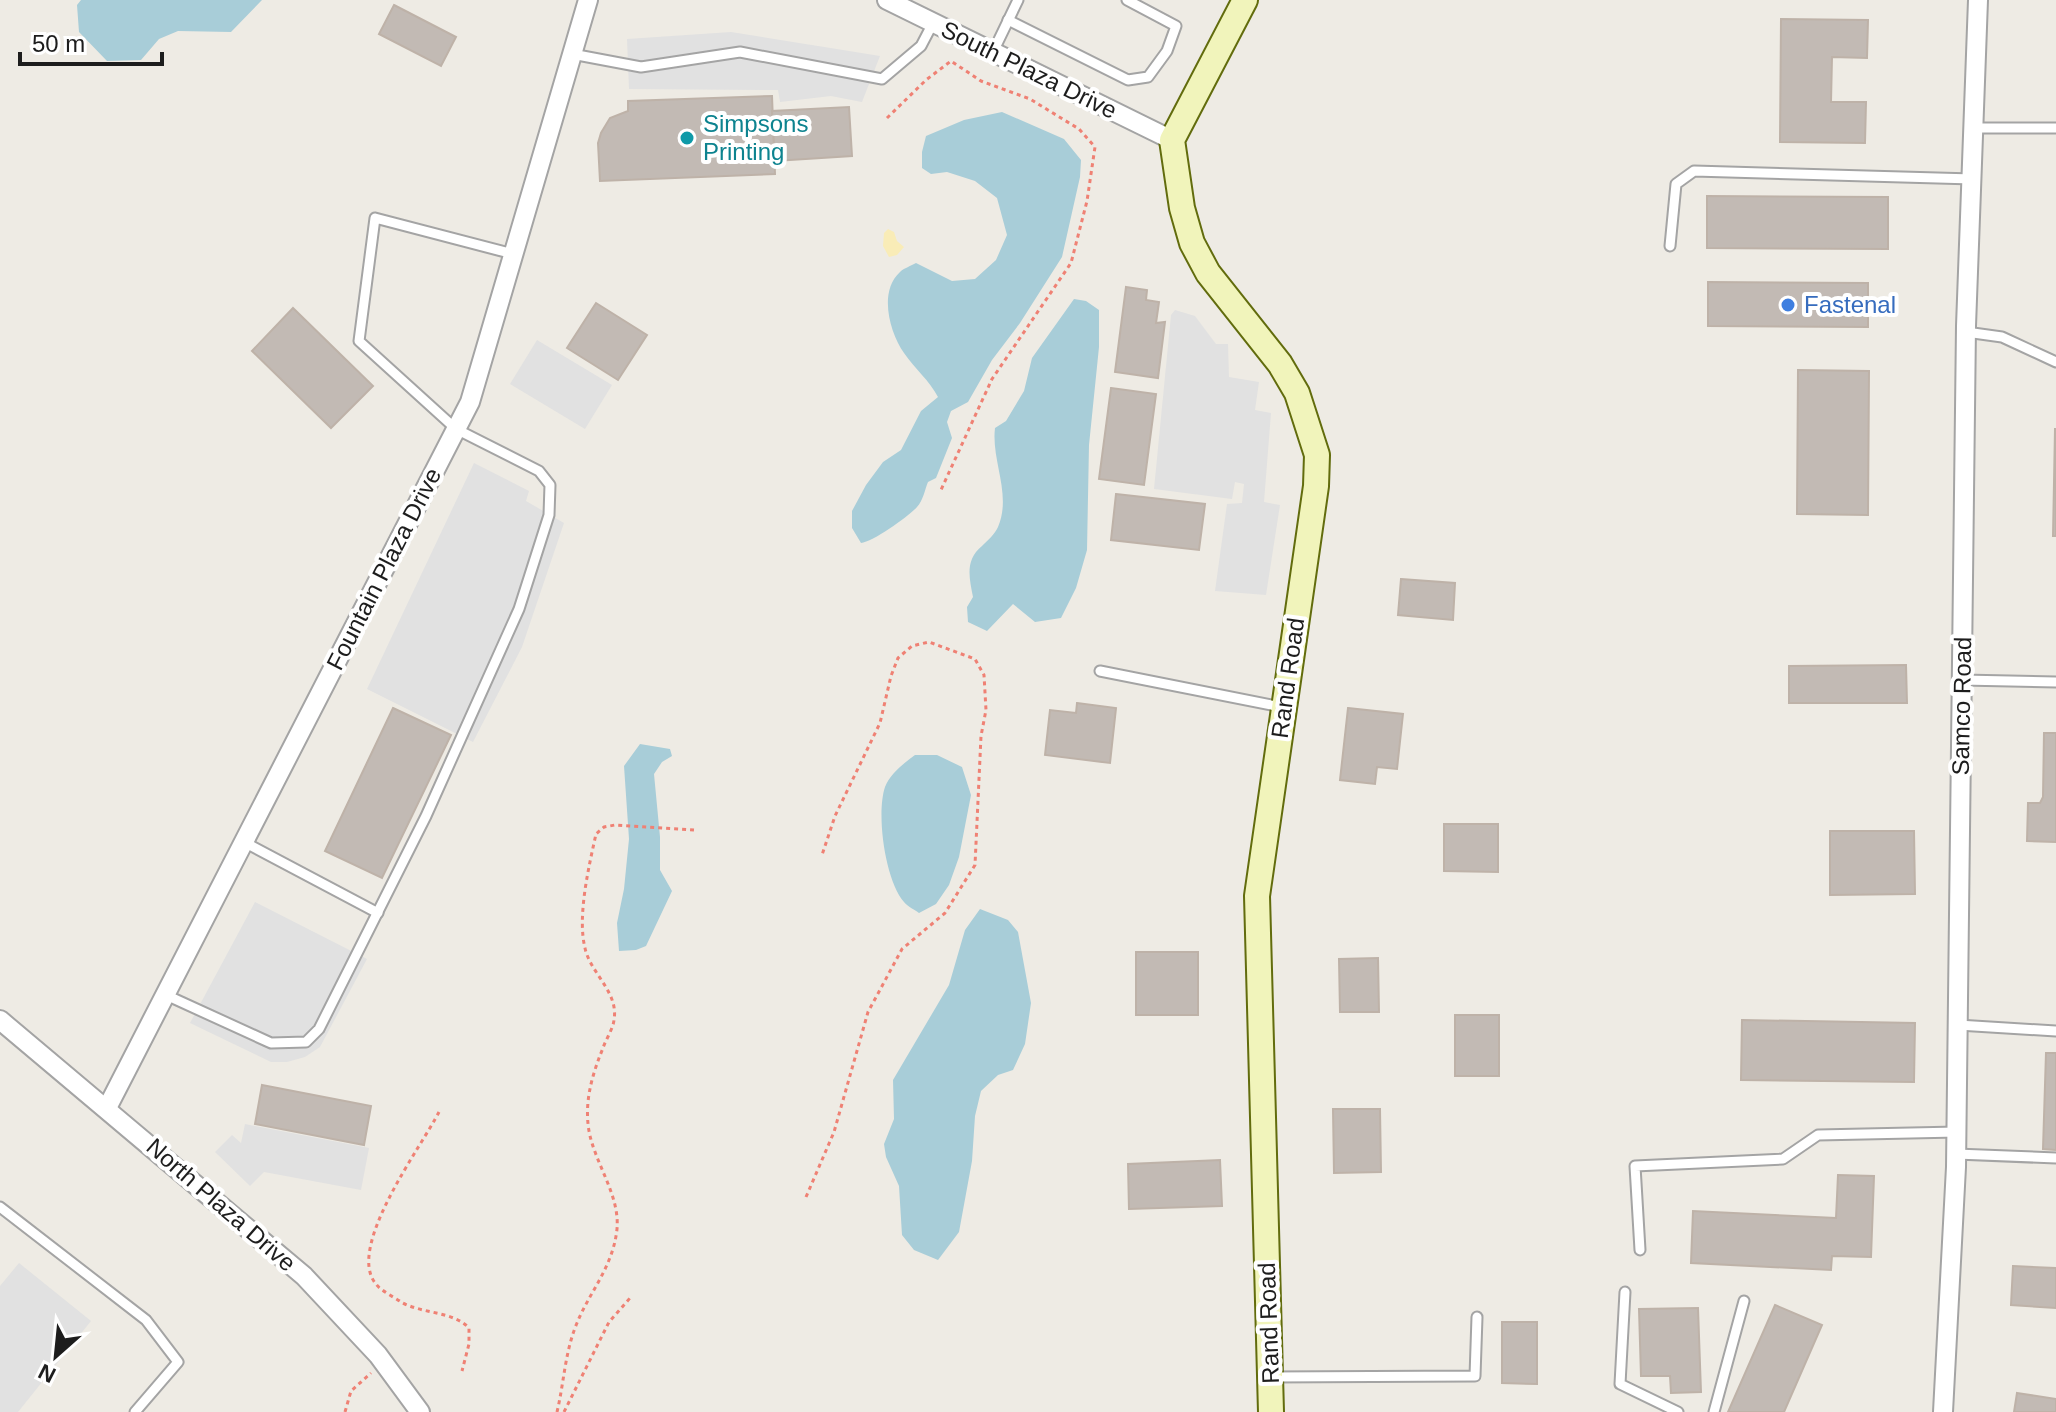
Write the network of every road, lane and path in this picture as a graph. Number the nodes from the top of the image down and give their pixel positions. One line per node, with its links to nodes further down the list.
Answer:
1 (588, 0): 10 (street, Fountain Plaza Drive)
2 (887, 0): 8 (street, South Plaza Drive)
3 (1018, 0): 7 (lane)
4 (1127, 0): 7 (lane)
5 (1245, 0): 14 (street)
6 (1978, 0): 12 (street, Samco Road)
7 (1008, 20): 9 (lane)
8 (933, 23): 9 (street, South Plaza Drive); 10 (lane)
9 (993, 52): 14 (street, South Plaza Drive)
10 (572, 54): 17 (street, Fountain Plaza Drive)
11 (887, 118): 21 (path)
12 (1975, 128): 13 (lane); 15 (street, Samco Road)
13 (2056, 128)
14 (1172, 140): 25 (street, Rand Road)
15 (1973, 179): 16 (lane); 18 (street, Samco Road)
16 (1670, 246)
17 (513, 254): 20 (street, Fountain Plaza Drive); 20 (lane)
18 (1966, 332): 19 (lane); 23 (street, Samco Road)
19 (2056, 362)
20 (456, 429): 27 (street, Fountain Plaza Drive); 29 (lane)
21 (940, 492)
22 (1100, 671): 25 (lane)
23 (1962, 680): 24 (lane); 32 (street, Samco Road)
24 (2056, 682)
25 (1284, 707): 48 (street, Rand Road)
26 (694, 830): 52 (path)
27 (244, 842): 29 (lane); 30 (street, Fountain Plaza Drive)
28 (822, 855): 39 (path)
29 (378, 913): 30 (lane)
30 (166, 995): 34 (street, Fountain Plaza Drive)
31 (0, 1020): 34 (street, North Plaza Drive)
32 (1958, 1025): 33 (lane); 36 (street, Samco Road)
33 (2056, 1031)
34 (107, 1108): 46 (street, North Plaza Drive)
35 (439, 1112): 47 (path)
36 (1957, 1132): 37 (street, Samco Road); 41 (lane)
37 (1956, 1154): 38 (lane); 57 (street, Samco Road)
38 (2056, 1158)
39 (806, 1197)
40 (0, 1207): 49 (lane)
41 (1640, 1250)
42 (1625, 1292): 55 (lane)
43 (630, 1298): 53 (path)
44 (1744, 1301): 56 (lane)
45 (1477, 1317): 48 (lane)
46 (384, 1362): 50 (path); 51 (street, North Plaza Drive)
47 (462, 1371)
48 (1270, 1377): 54 (street, Rand Road)
49 (135, 1412)
50 (345, 1412)
51 (420, 1412)
52 (557, 1412)
53 (564, 1412)
54 (1271, 1412)
55 (1678, 1412)
56 (1714, 1412)
57 (1943, 1412)

